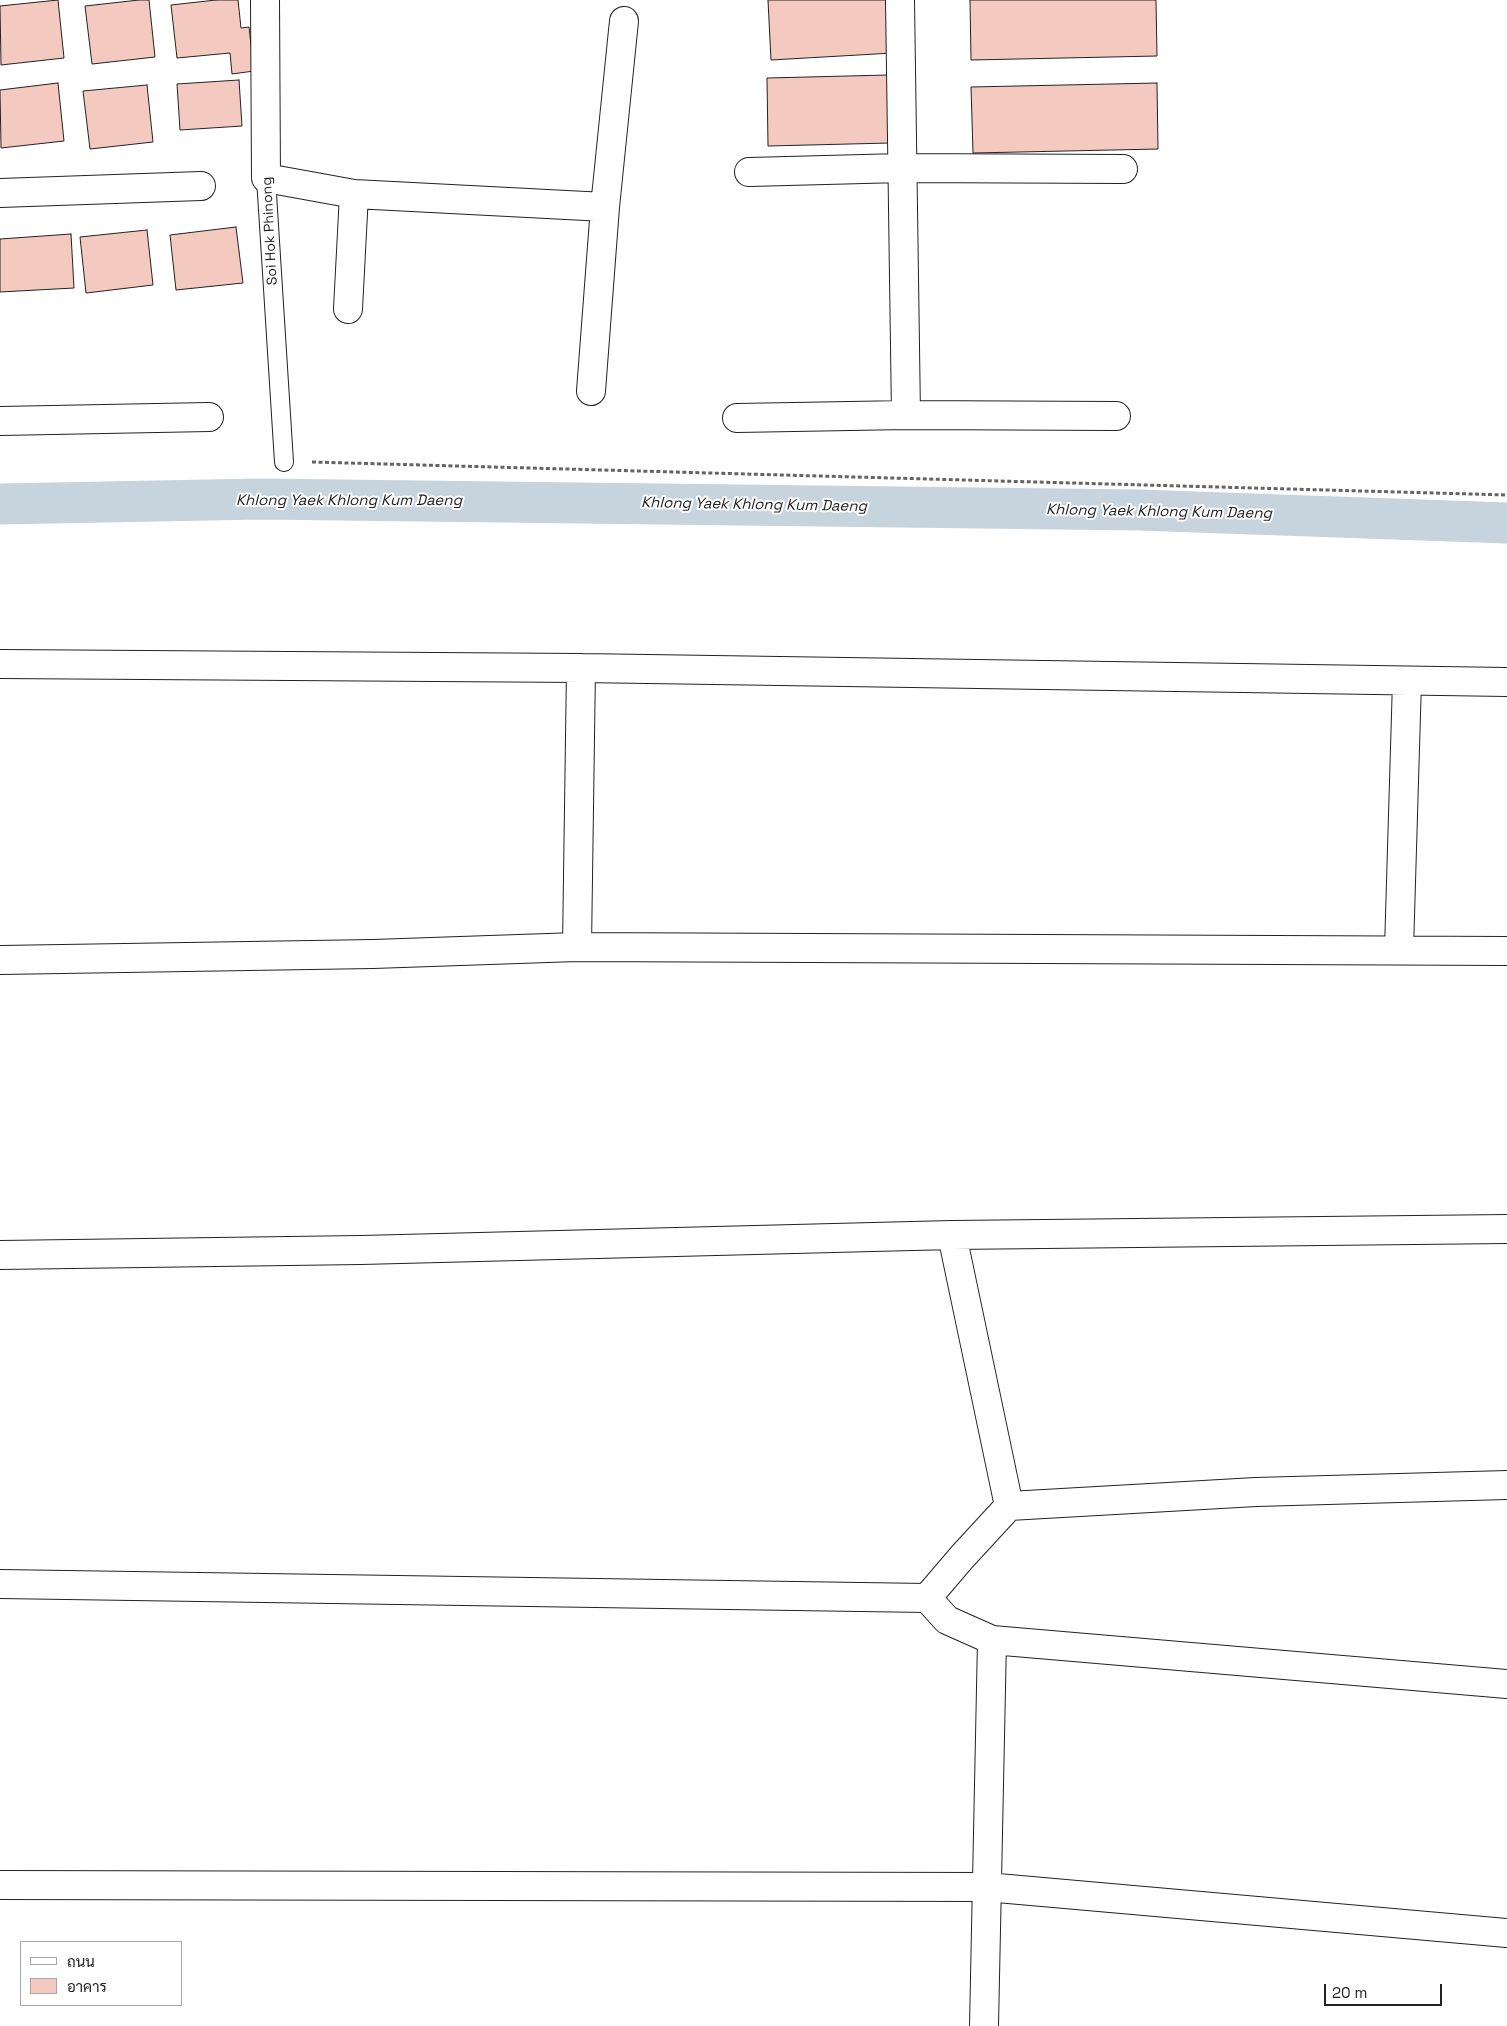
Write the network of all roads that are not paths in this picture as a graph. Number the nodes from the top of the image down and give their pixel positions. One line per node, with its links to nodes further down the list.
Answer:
1 (265, 0): 7 (street, Soi Hok Phinong)
2 (900, 0): 4 (street)
3 (624, 21): 11 (street)
4 (902, 168): 5 (street); 6 (street); 14 (street)
5 (1123, 168)
6 (749, 172)
7 (266, 178): 10 (street); 19 (lane, Soi Hok Phinong)
8 (201, 186): 9 (street)
9 (0, 193)
10 (354, 194): 11 (street); 12 (street)
11 (605, 207): 13 (street)
12 (348, 310)
13 (591, 391)
14 (906, 415): 15 (street); 17 (street)
15 (1116, 416)
16 (209, 417): 18 (street)
17 (736, 418)
18 (0, 421)
19 (284, 462)
20 (0, 664): 21 (street)
21 (581, 668): 22 (street); 24 (street)
22 (1407, 681): 23 (street); 25 (street)
23 (1507, 682)
24 (577, 947): 25 (street); 27 (street)
25 (1399, 949): 26 (street)
26 (1507, 950)
27 (0, 960)
28 (1507, 1229): 29 (street)
29 (952, 1235): 30 (street); 32 (street)
30 (0, 1255)
31 (1507, 1485): 32 (street)
32 (1009, 1506): 34 (street)
33 (0, 1584): 34 (street)
34 (927, 1598): 35 (street)
35 (992, 1640): 36 (street); 38 (street)
36 (1507, 1684)
37 (0, 1885): 38 (street)
38 (986, 1887): 39 (street); 40 (street)
39 (1507, 1933)
40 (984, 2026)

